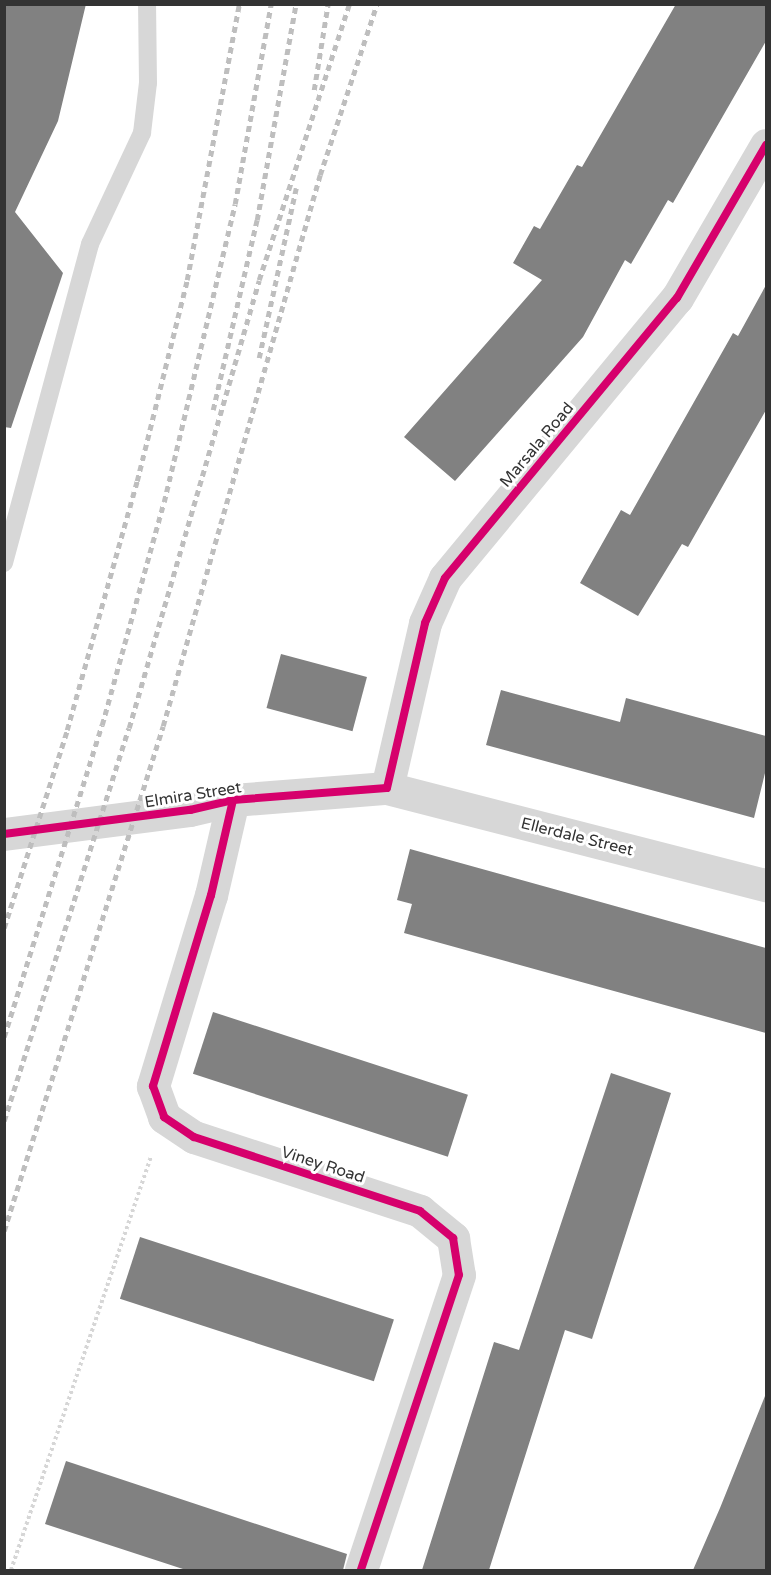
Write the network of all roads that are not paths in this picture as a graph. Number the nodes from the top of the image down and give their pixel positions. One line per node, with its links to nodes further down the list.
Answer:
1 (147, 4): 3 (lane)
2 (766, 145): 4 (street, Marsala Road)
3 (4, 563)
4 (387, 788): 5 (street, Elmira Street); 7 (street, Ellerdale Street)
5 (233, 800): 6 (street, Elmira Street); 8 (street, Viney Road)
6 (4, 834)
7 (766, 885)
8 (362, 1570)

